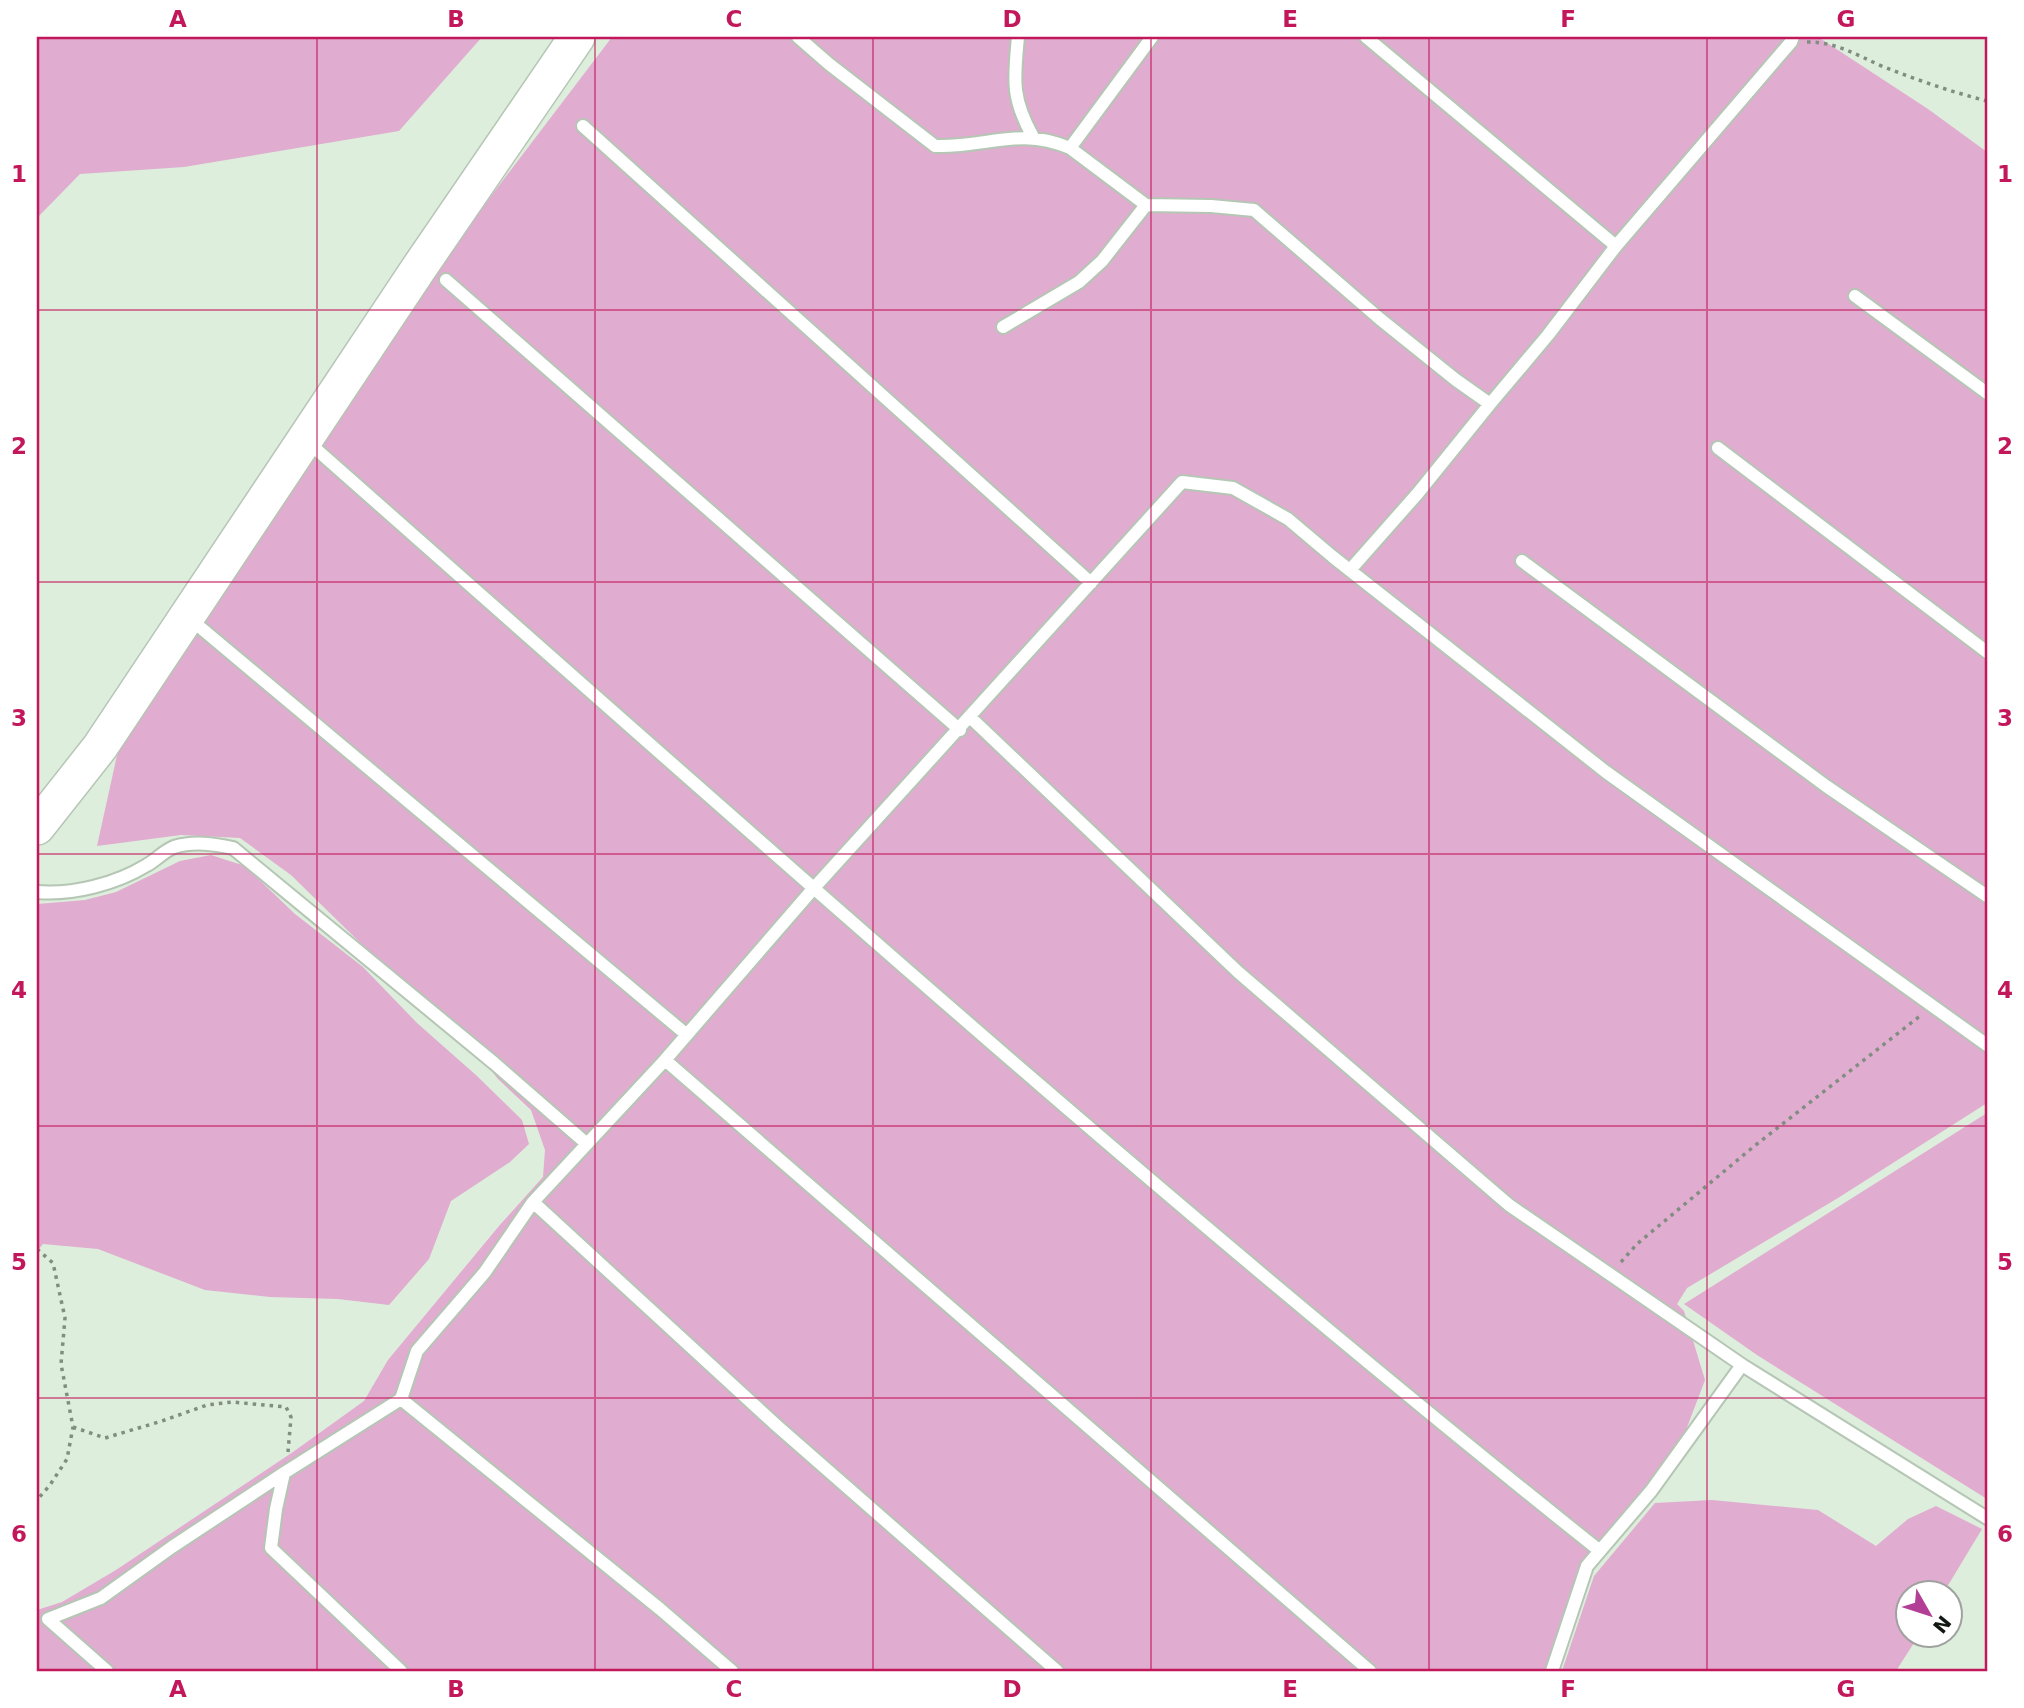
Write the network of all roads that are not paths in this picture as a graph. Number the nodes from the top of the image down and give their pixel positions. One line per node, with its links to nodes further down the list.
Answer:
1 (577, 37): 26 (street)
2 (798, 37): 8 (lane)
3 (1018, 37): 8 (lane)
4 (1152, 37): 9 (lane)
5 (1366, 37): 11 (lane)
6 (1792, 40): 11 (lane)
7 (583, 126): 21 (lane)
8 (1033, 137): 9 (lane)
9 (1070, 148): 10 (lane)
10 (1146, 205): 14 (lane); 16 (lane)
11 (1616, 246): 16 (lane)
12 (446, 279): 25 (lane)
13 (1854, 296): 15 (lane)
14 (1003, 327)
15 (1987, 393)
16 (1490, 404): 20 (lane)
17 (1718, 448): 23 (lane)
18 (317, 450): 27 (lane)
19 (1522, 561): 29 (lane)
20 (1350, 570): 21 (lane); 31 (lane)
21 (1091, 583): 24 (lane)
22 (201, 628): 30 (lane)
23 (1987, 652)
24 (971, 718): 25 (lane); 35 (lane)
25 (960, 730): 27 (lane)
26 (37, 827)
27 (813, 889): 30 (lane); 39 (lane)
28 (37, 892): 33 (lane)
29 (1987, 896)
30 (687, 1035): 32 (lane)
31 (1987, 1045)
32 (666, 1060): 33 (lane); 44 (lane)
33 (587, 1144): 34 (lane)
34 (533, 1202): 36 (lane); 43 (lane)
35 (1742, 1365): 38 (lane); 39 (lane)
36 (401, 1399): 37 (lane); 42 (lane)
37 (284, 1473): 40 (lane); 41 (lane)
38 (1987, 1518)
39 (1600, 1551): 45 (lane)
40 (107, 1671)
41 (401, 1671)
42 (732, 1671)
43 (1057, 1671)
44 (1370, 1671)
45 (1552, 1671)

